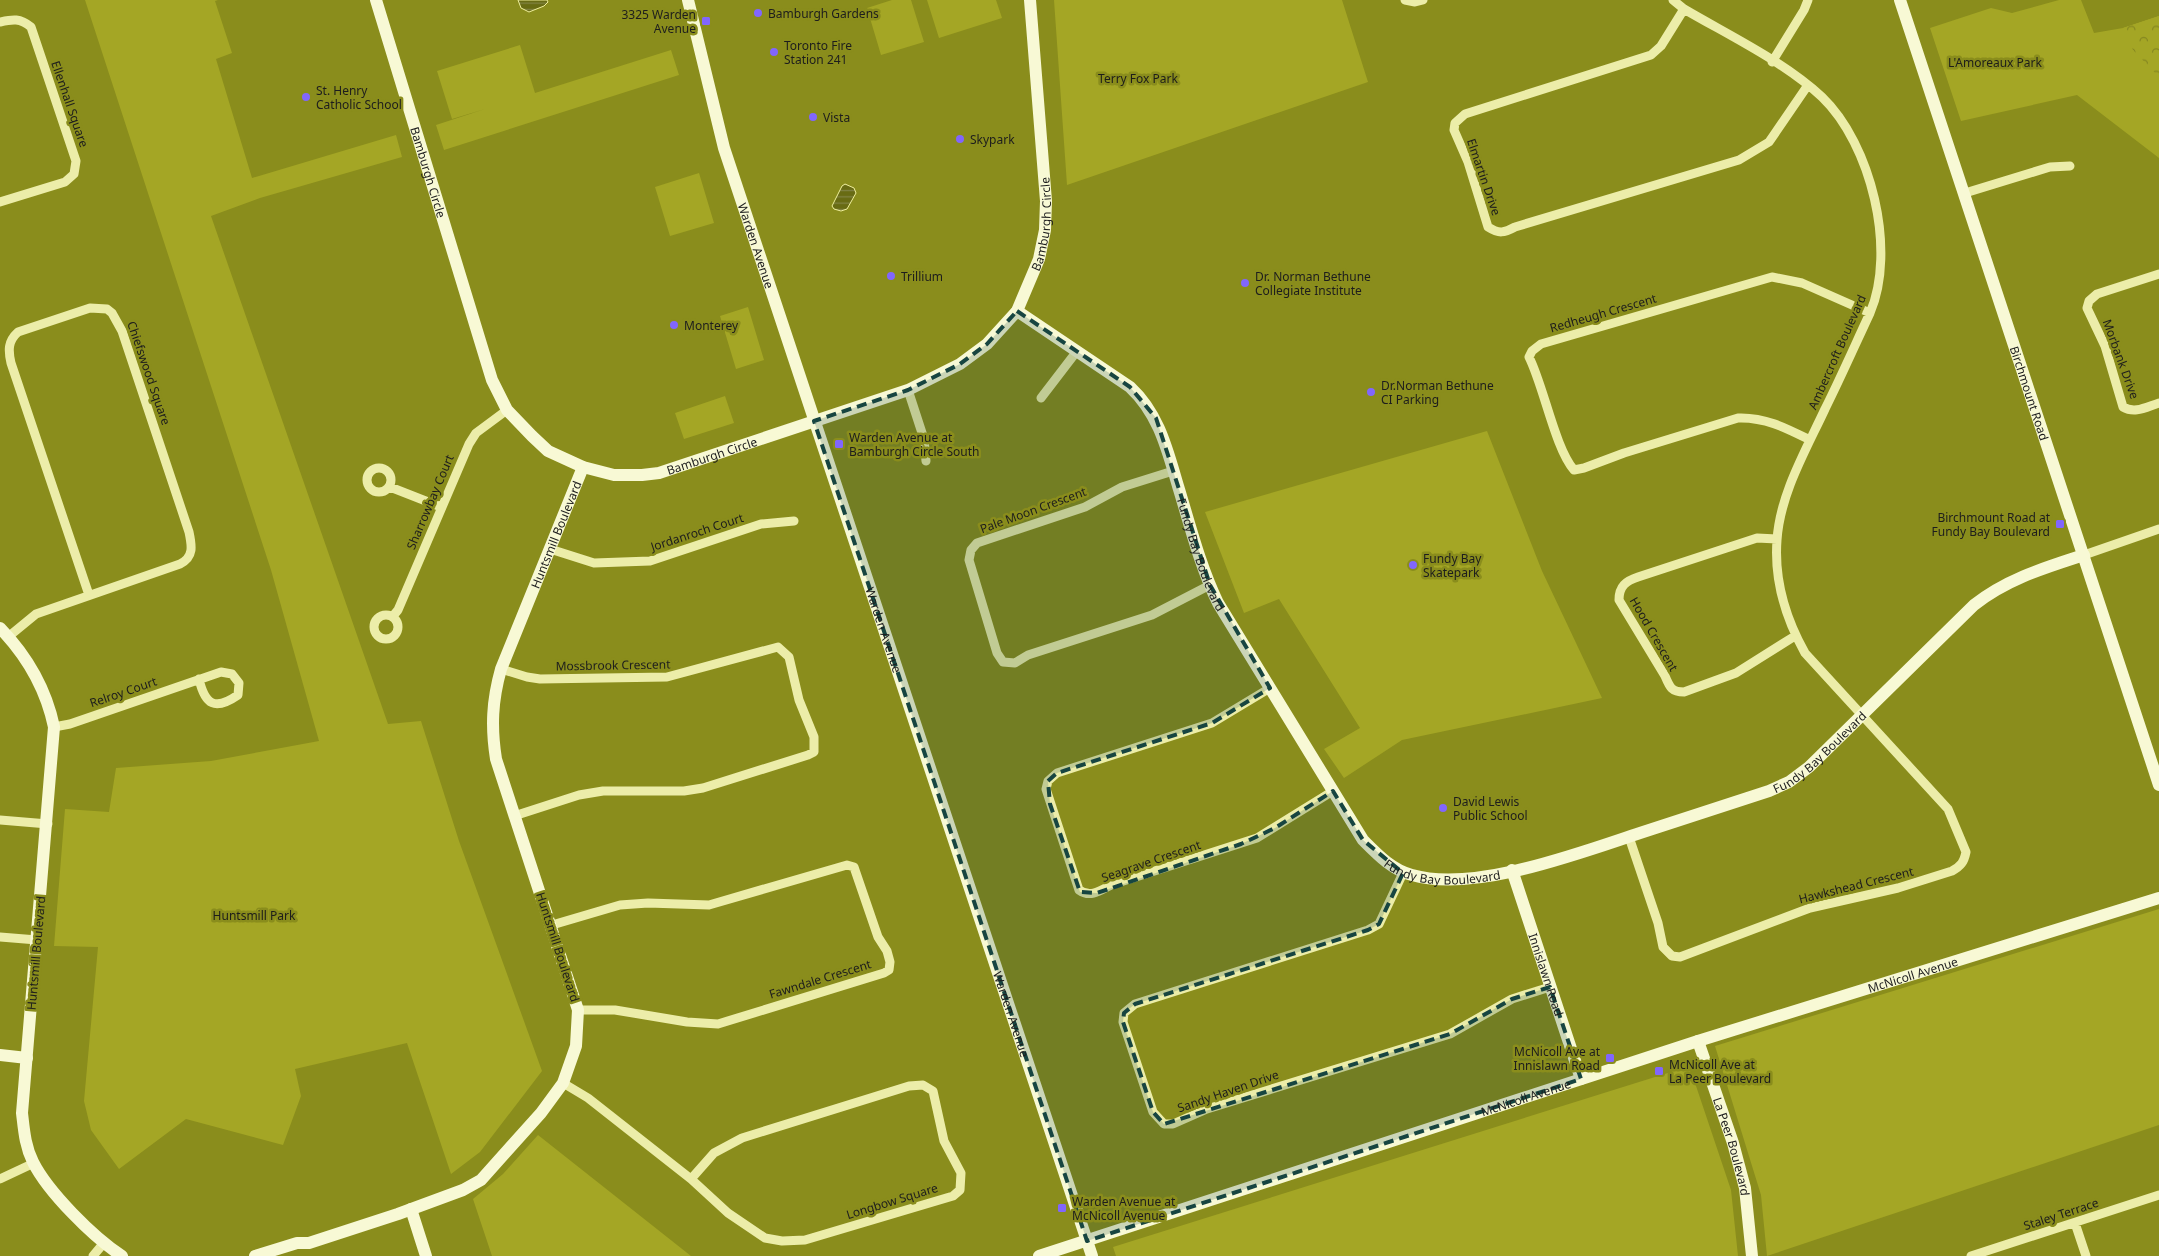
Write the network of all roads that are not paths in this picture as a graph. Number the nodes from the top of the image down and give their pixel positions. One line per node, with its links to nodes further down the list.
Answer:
1 (376, 0): 23 (street, Bamburgh Circle)
2 (688, 0): 24 (street, Warden Avenue)
3 (1030, 0): 17 (street, Bamburgh Circle)
4 (1405, 0): 5 (street)
5 (1423, 0)
6 (1673, 0): 9 (street, Ambercroft Boulevard)
7 (1808, 0): 11 (street)
8 (1900, 0): 14 (street, Birchmount Road)
9 (1684, 9): 11 (street, Ambercroft Boulevard); 12 (street, Elmartin Drive)
10 (0, 22): 15 (street, Ellenhall Square)
11 (1772, 62): 12 (street, Ambercroft Boulevard)
12 (1808, 86): 18 (street, Ambercroft Boulevard)
13 (2070, 166): 14 (street)
14 (1965, 193): 35 (street, Birchmount Road)
15 (0, 202)
16 (2159, 274): 22 (street, Morbank Drive)
17 (1017, 311): 19 (street, Fundy Bay Boulevard); 20 (street, Bamburgh Circle)
18 (1870, 312): 25 (street, Ambercroft Boulevard); 25 (street, Redheugh Crescent)
19 (1077, 351): 21 (street); 28 (street, Fundy Bay Boulevard)
20 (908, 390): 24 (street, Bamburgh Circle); 26 (street)
21 (1041, 398)
22 (2159, 403)
23 (507, 410): 27 (street, Bamburgh Circle); 30 (street, Sharrowbay Court)
24 (814, 422): 27 (street, Bamburgh Circle); 71 (street, Warden Avenue)
25 (1810, 440): 33 (street, Ambercroft Boulevard)
26 (926, 461)
27 (583, 467): 34 (street, Huntsmill Boulevard)
28 (1174, 471): 36 (street, Fundy Bay Boulevard); 36 (street, Pale Moon Crescent)
29 (390, 487): 30 (street)
30 (441, 508): 38 (street, Sharrowbay Court)
31 (794, 521): 34 (street, Jordanroch Court)
32 (2159, 529): 35 (street)
33 (1777, 539): 40 (street, Ambercroft Boulevard); 40 (street, Hood Crescent)
34 (550, 549): 41 (street, Huntsmill Boulevard)
35 (2084, 555): 44 (street, Fundy Bay Boulevard); 46 (street, Birchmount Road)
36 (1210, 585): 43 (street, Fundy Bay Boulevard)
37 (89, 595): 37 (street, Chiefswood Square); 39 (street, Chiefswood Square)
38 (393, 616)
39 (4, 633): 45 (street, Huntsmill Boulevard)
40 (1795, 636): 44 (street, Ambercroft Boulevard)
41 (501, 669): 48 (street, Huntsmill Boulevard); 48 (street, Mossbrook Crescent)
42 (199, 679): 42 (street, Relroy Court); 45 (street, Relroy Court)
43 (1270, 688): 47 (street, Fundy Bay Boulevard); 47 (street, Seagrave Crescent)
44 (1862, 716): 51 (street, Fundy Bay Boulevard); 51 (street, Hawkshead Crescent)
45 (54, 727): 50 (street, Huntsmill Boulevard)
46 (2159, 785)
47 (1333, 791): 53 (street, Fundy Bay Boulevard)
48 (514, 816): 55 (street, Huntsmill Boulevard)
49 (0, 820): 50 (street)
50 (48, 824): 57 (street, Huntsmill Boulevard)
51 (1629, 837): 52 (street, Fundy Bay Boulevard)
52 (1512, 870): 53 (street, Fundy Bay Boulevard); 58 (street, Innislawn Road)
53 (1403, 873): 58 (street, Sandy Haven Drive)
54 (2159, 898): 60 (street, McNicoll Avenue)
55 (552, 925): 59 (street, Huntsmill Boulevard); 59 (street, Fawndale Crescent)
56 (0, 937): 57 (street)
57 (38, 940): 62 (street, Huntsmill Boulevard)
58 (1550, 987): 63 (street, Innislawn Road)
59 (578, 1010): 64 (street, Huntsmill Boulevard)
60 (1698, 1041): 63 (street, McNicoll Avenue); 79 (street, La Peer Boulevard)
61 (0, 1055): 62 (street)
62 (27, 1058): 65 (street, Huntsmill Boulevard)
63 (1581, 1079): 71 (street, McNicoll Avenue)
64 (563, 1083): 67 (street, Longbow Square); 69 (street, Huntsmill Boulevard)
65 (34, 1163): 66 (street); 72 (street, Huntsmill Boulevard)
66 (0, 1179)
67 (691, 1179): 67 (street, Longbow Square)
68 (2159, 1195): 70 (street, Staley Terrace)
69 (411, 1209): 75 (street, Huntsmill Boulevard); 76 (street)
70 (2075, 1223): 80 (street, Staley Terrace); 81 (street)
71 (1087, 1241): 77 (street, McNicoll Avenue); 78 (street, Warden Avenue)
72 (103, 1244): 73 (street); 74 (street, Huntsmill Boulevard)
73 (93, 1256)
74 (122, 1256)
75 (255, 1256)
76 (426, 1256)
77 (1039, 1256)
78 (1092, 1256)
79 (1752, 1256)
80 (1971, 1256)
81 (2086, 1256)

